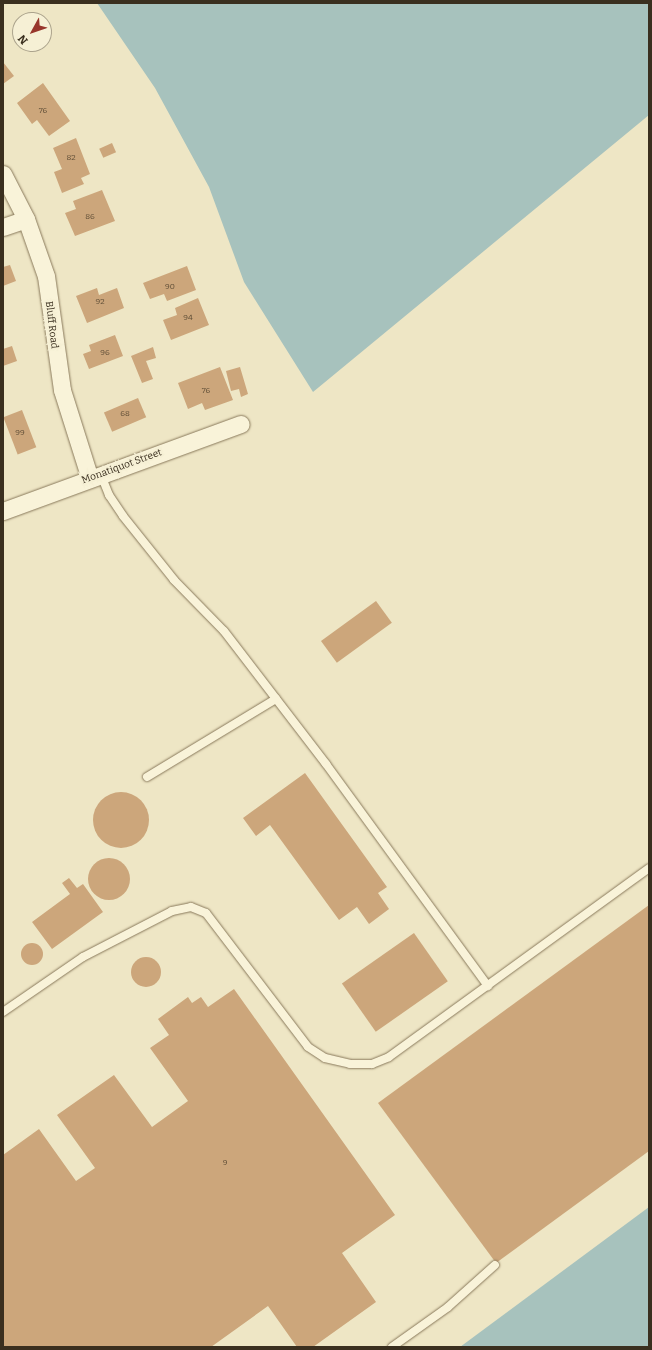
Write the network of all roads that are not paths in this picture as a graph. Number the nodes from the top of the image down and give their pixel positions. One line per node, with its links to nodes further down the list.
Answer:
1 (3, 174): 2 (street, Bluff Road)
2 (26, 219): 3 (street); 5 (street, Bluff Road)
3 (3, 227)
4 (241, 424): 5 (street, Monatiquot Street)
5 (95, 477): 6 (street, Monatiquot Street); 7 (lane)
6 (3, 511)
7 (276, 699): 8 (lane); 10 (lane)
8 (147, 777)
9 (649, 868): 10 (lane)
10 (488, 986): 11 (lane)
11 (3, 1012)
12 (495, 1265): 13 (lane)
13 (392, 1347)

